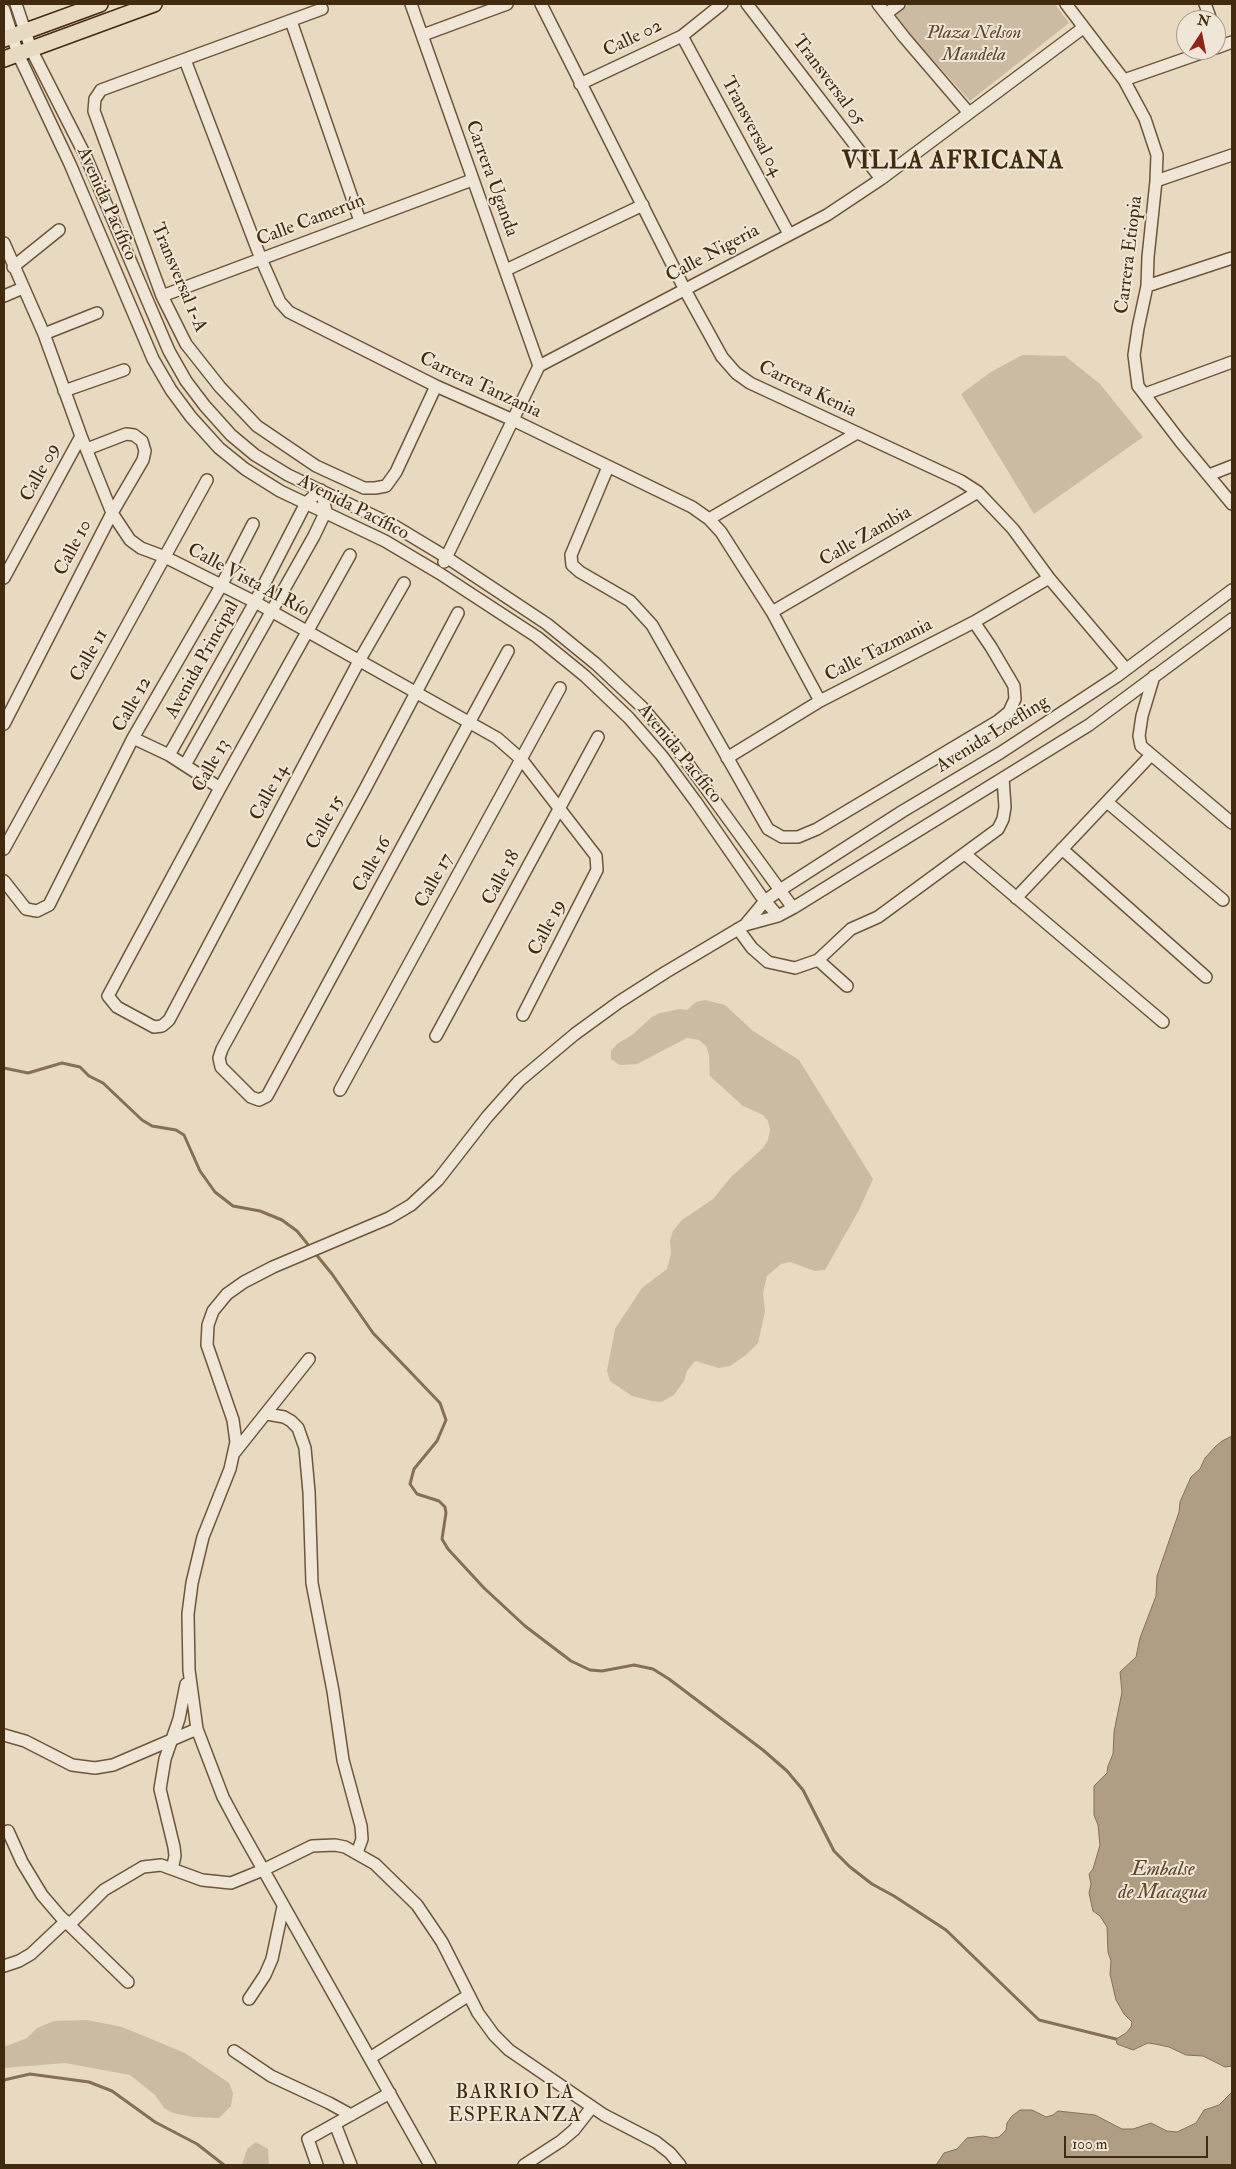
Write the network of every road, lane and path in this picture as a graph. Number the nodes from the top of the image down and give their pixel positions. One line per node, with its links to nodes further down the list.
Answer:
1 (16, 4): 17 (street)
2 (100, 4): 17 (main road)
3 (154, 4): 20 (main road)
4 (411, 4): 18 (street, Carrera Uganda)
5 (507, 4): 18 (street)
6 (540, 4): 24 (street, Carrera Kenia)
7 (722, 4): 19 (street, Calle 02)
8 (746, 4): 27 (street, Transversal 05)
9 (878, 4): 14 (street)
10 (899, 4): 14 (street)
11 (1066, 4): 16 (street, Carrera Etiopia)
12 (322, 9): 15 (street)
13 (4, 10): 17 (street)
14 (886, 14): 25 (street)
15 (291, 21): 21 (street); 33 (street)
16 (1083, 28): 23 (street, Carrera Etiopia); 25 (street, Calle Nigeria)
17 (13, 35): 20 (street)
18 (423, 35): 28 (street, Carrera Uganda)
19 (682, 36): 24 (street, Calle 02); 35 (street, Transversal 04)
20 (18, 54): 30 (street, Avenida Pacífico); 32 (street, Avenida Pacífico)
21 (185, 60): 38 (street, Carrera Tanzania); 45 (street, Transversal 1-A)
22 (1181, 60): 23 (street)
23 (1124, 80): 29 (street, Carrera Etiopia)
24 (580, 84): 31 (street, Carrera Kenia)
25 (969, 113): 27 (street, Calle Nigeria)
26 (1232, 155): 29 (street)
27 (881, 179): 35 (street, Calle Nigeria)
28 (472, 180): 33 (street, Calle Camerún); 40 (street, Carrera Uganda)
29 (1156, 181): 41 (street, Carrera Etiopia)
30 (103, 197): 32 (street); 62 (street, Avenida Pacífico)
31 (643, 205): 40 (street); 43 (street, Carrera Kenia)
32 (89, 209): 64 (street, Avenida Pacífico)
33 (360, 221): 38 (street, Calle Camerún)
34 (59, 230): 39 (street)
35 (789, 234): 43 (street, Calle Nigeria)
36 (4, 243): 39 (street, Calle Vista Al Río)
37 (1232, 258): 41 (street)
38 (261, 259): 45 (street, Calle Camerún); 51 (street, Carrera Tanzania)
39 (13, 267): 42 (street, Calle Vista Al Río)
40 (506, 270): 49 (street, Carrera Uganda)
41 (1147, 286): 53 (street, Carrera Etiopia)
42 (23, 288): 44 (street); 47 (street, Calle Vista Al Río)
43 (685, 290): 49 (street, Calle Nigeria); 55 (street, Carrera Kenia)
44 (4, 296)
45 (162, 296): 51 (street, Transversal 1-A)
46 (97, 313): 47 (street)
47 (44, 334): 52 (street, Calle Vista Al Río)
48 (1232, 362): 53 (street)
49 (539, 366): 54 (street)
50 (124, 370): 52 (street)
51 (436, 386): 54 (street, Carrera Tanzania)
52 (64, 391): 56 (street, Calle Vista Al Río)
53 (1145, 394): 60 (street, Carrera Etiopia)
54 (513, 420): 59 (street, Carrera Tanzania); 72 (street)
55 (857, 433): 63 (street, Carrera Kenia); 68 (street)
56 (81, 436): 57 (street, Calle Vista Al Río); 74 (street, Calle 09)
57 (87, 448): 67 (street, Calle Vista Al Río); 67 (street, Calle 10)
58 (1232, 466): 60 (street)
59 (608, 467): 68 (street, Carrera Tanzania); 99 (street)
60 (1209, 475): 65 (street, Carrera Etiopia)
61 (207, 480): 71 (street, Calle 11)
62 (321, 490): 64 (street, Avenida Principal); 66 (street); 72 (street, Avenida Pacífico)
63 (978, 492): 75 (street, Carrera Kenia); 81 (street, Calle Zambia)
64 (306, 503): 66 (street, Avenida Pacífico); 79 (street, Avenida Principal)
65 (1232, 504)
66 (326, 512): 73 (street, Avenida Pacífico); 80 (street, Avenida Principal)
67 (112, 513): 71 (street, Calle Vista Al Río); 94 (street, Calle 10)
68 (709, 519): 81 (street, Carrera Tanzania)
69 (253, 524): 77 (street, Calle 12)
70 (350, 554): 85 (street, Calle 13)
71 (165, 557): 77 (street, Calle Vista Al Río); 107 (street, Calle 11)
72 (446, 557): 73 (street); 112 (street, Avenida Pacífico)
73 (439, 573): 115 (street, Avenida Pacífico)
74 (4, 578)
75 (1049, 578): 84 (street, Calle Tazmania); 88 (street, Carrera Kenia)
76 (404, 583): 87 (street, Calle 14)
77 (221, 586): 79 (street, Calle Vista Al Río); 96 (street, Calle 12)
78 (1232, 590): 88 (street, Avenida Loefling)
79 (255, 602): 80 (street, Calle Vista Al Río); 97 (street, Avenida Principal)
80 (272, 612): 85 (street, Calle Vista Al Río); 101 (street, Avenida Principal)
81 (772, 612): 92 (street, Carrera Tanzania)
82 (458, 613): 91 (street, Calle 15)
83 (1232, 619): 89 (street)
84 (974, 622): 92 (street, Calle Tazmania); 99 (street)
85 (307, 632): 87 (street, Calle Vista Al Río); 103 (street, Calle 13)
86 (508, 651): 93 (street, Calle 16)
87 (359, 661): 91 (street, Calle Vista Al Río); 122 (street, Calle 14)
88 (1126, 669): 112 (street, Avenida Loefling)
89 (1154, 676): 98 (street); 102 (street)
90 (560, 688): 100 (street, Calle 17)
91 (416, 693): 93 (street, Calle Vista Al Río); 127 (street, Calle 15)
92 (820, 701): 99 (street, Calle Tazmania)
93 (470, 723): 100 (street, Calle Vista Al Río); 127 (street, Calle 16)
94 (4, 724)
95 (598, 736): 105 (street, Calle 18)
96 (133, 738): 97 (street); 111 (street, Calle 12)
97 (169, 755): 101 (street)
98 (1151, 755): 104 (street); 106 (street)
99 (728, 758)
100 (522, 760): 105 (street, Calle Vista Al Río); 126 (street, Calle 17)
101 (186, 765): 103 (street)
102 (1004, 778): 109 (street); 116 (street)
103 (220, 788): 122 (street, Calle 13)
104 (1107, 802): 108 (street); 114 (street)
105 (560, 807): 110 (street, Calle Vista Al Río); 125 (street, Calle 18)
106 (1232, 823)
107 (4, 849)
108 (1062, 849): 113 (street); 120 (street)
109 (965, 854): 113 (street); 119 (street)
110 (596, 856): 123 (street, Calle 19)
111 (4, 881)
112 (780, 890): 115 (street, Avenida Loefling); 116 (street, Avenida Pacífico)
113 (1016, 898): 124 (street)
114 (1223, 900)
115 (765, 901): 117 (street, Avenida Pacífico); 118 (street, Avenida Loefling)
116 (793, 908): 117 (street)
117 (778, 916): 118 (street)
118 (742, 927): 119 (street); 130 (street)
119 (818, 960): 121 (street)
120 (1206, 977)
121 (847, 986)
122 (108, 996)
123 (523, 1015)
124 (1163, 1022)
125 (436, 1036)
126 (340, 1090)
127 (267, 1096)
128 (309, 1359): 129 (street)
129 (267, 1414): 130 (street); 136 (street)
130 (235, 1452): 131 (street)
131 (188, 1655): 132 (street); 134 (street)
132 (197, 1729): 134 (street); 138 (street)
133 (4, 1735): 134 (street)
134 (171, 1738): 137 (street)
135 (8, 1831): 140 (street)
136 (357, 1853): 138 (street); 143 (street)
137 (172, 1869): 138 (street); 140 (street)
138 (263, 1870): 139 (street)
139 (283, 1907): 144 (street); 146 (street)
140 (67, 1923): 141 (street); 142 (street)
141 (4, 1966)
142 (128, 1982)
143 (469, 1995): 146 (street); 148 (street)
144 (249, 1999)
145 (234, 2052): 149 (street)
146 (370, 2058): 147 (street)
147 (390, 2093): 149 (street); 153 (street)
148 (592, 2107): 154 (street); 155 (street)
149 (351, 2115): 150 (street)
150 (335, 2124): 151 (street); 152 (street)
151 (317, 2165)
152 (351, 2165)
153 (430, 2165)
154 (524, 2165)
155 (680, 2165)

